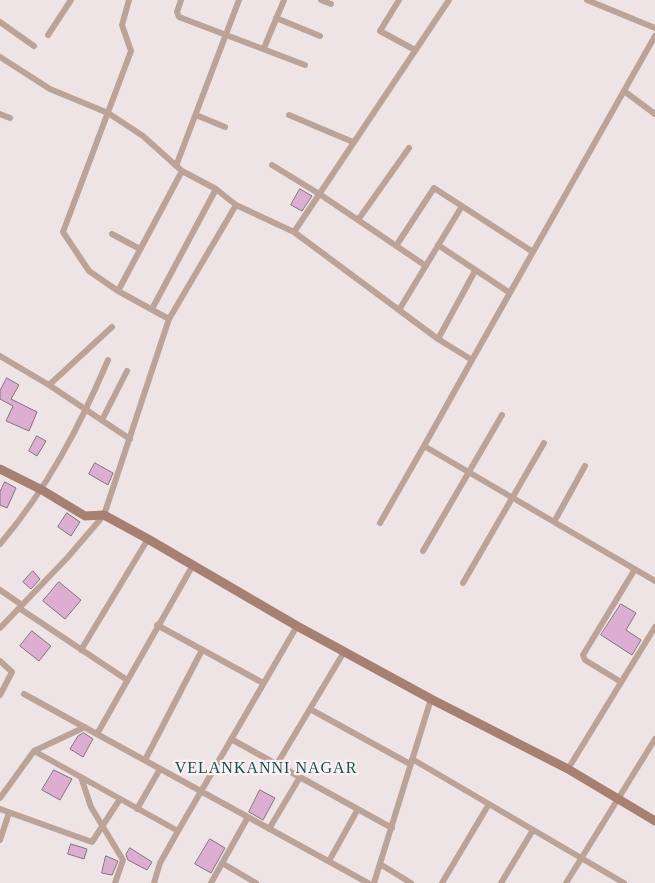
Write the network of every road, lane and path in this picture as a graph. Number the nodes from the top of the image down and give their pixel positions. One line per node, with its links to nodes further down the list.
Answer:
1 (71, 0): 14 (street)
2 (128, 0): 24 (street)
3 (181, 0): 15 (street)
4 (238, 0): 15 (street)
5 (284, 0): 11 (street)
6 (321, 0): 10 (street)
7 (399, 0): 20 (street)
8 (449, 0): 20 (street)
9 (587, 0): 13 (street)
10 (331, 4)
11 (276, 18): 16 (street); 19 (street)
12 (0, 22): 18 (street)
13 (655, 28)
14 (48, 35)
15 (226, 35): 19 (street); 27 (street)
16 (320, 36)
17 (655, 36): 23 (street)
18 (34, 46)
19 (264, 48): 22 (street)
20 (415, 50): 31 (street)
21 (0, 57): 24 (street)
22 (306, 65)
23 (624, 91): 26 (street); 46 (street)
24 (108, 113): 33 (street); 49 (street)
25 (0, 114): 29 (street)
26 (655, 114)
27 (196, 115): 30 (street); 33 (street)
28 (289, 115): 31 (street)
29 (10, 118)
30 (225, 127)
31 (353, 142): 37 (street)
32 (409, 148): 40 (street)
33 (176, 166): 35 (street)
34 (272, 166): 37 (street)
35 (182, 170): 36 (street); 45 (street)
36 (216, 189): 38 (street); 51 (street)
37 (321, 195): 40 (street); 41 (street)
38 (236, 205): 41 (street); 53 (street)
39 (462, 206): 43 (street); 44 (street); 46 (street)
40 (358, 220): 44 (street)
41 (294, 232): 52 (street)
42 (112, 234): 45 (street)
43 (438, 245): 47 (street); 48 (street)
44 (396, 246): 47 (street)
45 (140, 249): 49 (street)
46 (533, 252): 50 (street)
47 (426, 266): 52 (street)
48 (475, 271): 50 (street); 55 (street)
49 (118, 290): 51 (street)
50 (510, 293): 58 (street)
51 (152, 309): 53 (street)
52 (399, 310): 55 (street)
53 (169, 319): 64 (street)
54 (112, 327): 60 (street)
55 (438, 339): 58 (street)
56 (0, 356): 60 (street)
57 (108, 360): 61 (street)
58 (472, 360): 66 (street)
59 (127, 371): 63 (street)
60 (49, 385): 61 (street)
61 (86, 412): 63 (street); 70 (street)
62 (502, 414): 69 (street)
63 (102, 420): 64 (street)
64 (130, 439): 72 (street)
65 (544, 443): 71 (street)
66 (424, 446): 69 (street); 74 (street)
67 (585, 466): 73 (street)
68 (0, 469): 70 (main road)
69 (469, 472): 71 (street); 77 (street)
70 (42, 490): 72 (main road); 76 (street)
71 (513, 498): 73 (street); 81 (street)
72 (104, 515): 75 (main road); 83 (street)
73 (554, 522): 79 (street)
74 (380, 523)
75 (148, 539): 78 (main road); 88 (street)
76 (0, 544)
77 (423, 551)
78 (193, 565): 84 (street); 85 (main road)
79 (634, 569): 80 (street); 93 (street)
80 (655, 581)
81 (463, 583)
82 (0, 590): 83 (street)
83 (21, 607): 87 (street); 88 (street)
84 (158, 625): 89 (street); 92 (street)
85 (297, 626): 90 (main road); 94 (street)
86 (655, 626): 93 (street)
87 (0, 628)
88 (80, 650): 92 (street)
89 (202, 650): 94 (street); 104 (street)
90 (344, 652): 97 (main road); 98 (street)
91 (0, 661): 96 (street)
92 (127, 680): 100 (street)
93 (621, 682): 108 (street)
94 (263, 683): 102 (street)
95 (24, 694): 99 (street)
96 (0, 695)
97 (431, 699): 105 (street); 108 (main road)
98 (310, 709): 105 (street); 106 (street)
99 (85, 727): 100 (street); 103 (street)
100 (97, 734): 104 (street)
101 (655, 738): 113 (street)
102 (231, 739): 106 (street); 111 (street)
103 (34, 751): 109 (street); 112 (street)
104 (145, 760): 107 (street)
105 (411, 761): 115 (street); 123 (street)
106 (277, 764): 110 (street)
107 (160, 768): 111 (street); 117 (street)
108 (568, 769): 113 (main road)
109 (81, 777): 114 (street); 122 (street)
110 (300, 777): 118 (street); 124 (street)
111 (201, 791): 120 (street); 126 (street)
112 (0, 798)
113 (617, 798): 121 (main road); 128 (street)
114 (120, 799): 117 (street); 122 (street)
115 (489, 804): 125 (street); 139 (street)
116 (0, 809): 119 (street)
117 (137, 809): 126 (street)
118 (358, 809): 123 (street); 129 (street)
119 (8, 813): 122 (street); 127 (street)
120 (248, 817): 124 (street); 130 (street)
121 (655, 821)
122 (103, 826): 132 (street)
123 (392, 828): 131 (street)
124 (270, 829): 129 (street)
125 (533, 830): 128 (street); 140 (street)
126 (178, 832): 133 (street)
127 (0, 840)
128 (581, 858): 141 (street); 142 (street)
129 (328, 861): 136 (street)
130 (222, 863): 134 (street); 135 (street)
131 (380, 864): 137 (street); 138 (street)
132 (115, 883)
133 (154, 883)
134 (211, 883)
135 (256, 883)
136 (368, 883)
137 (374, 883)
138 (412, 883)
139 (442, 883)
140 (501, 883)
141 (566, 883)
142 (624, 883)

